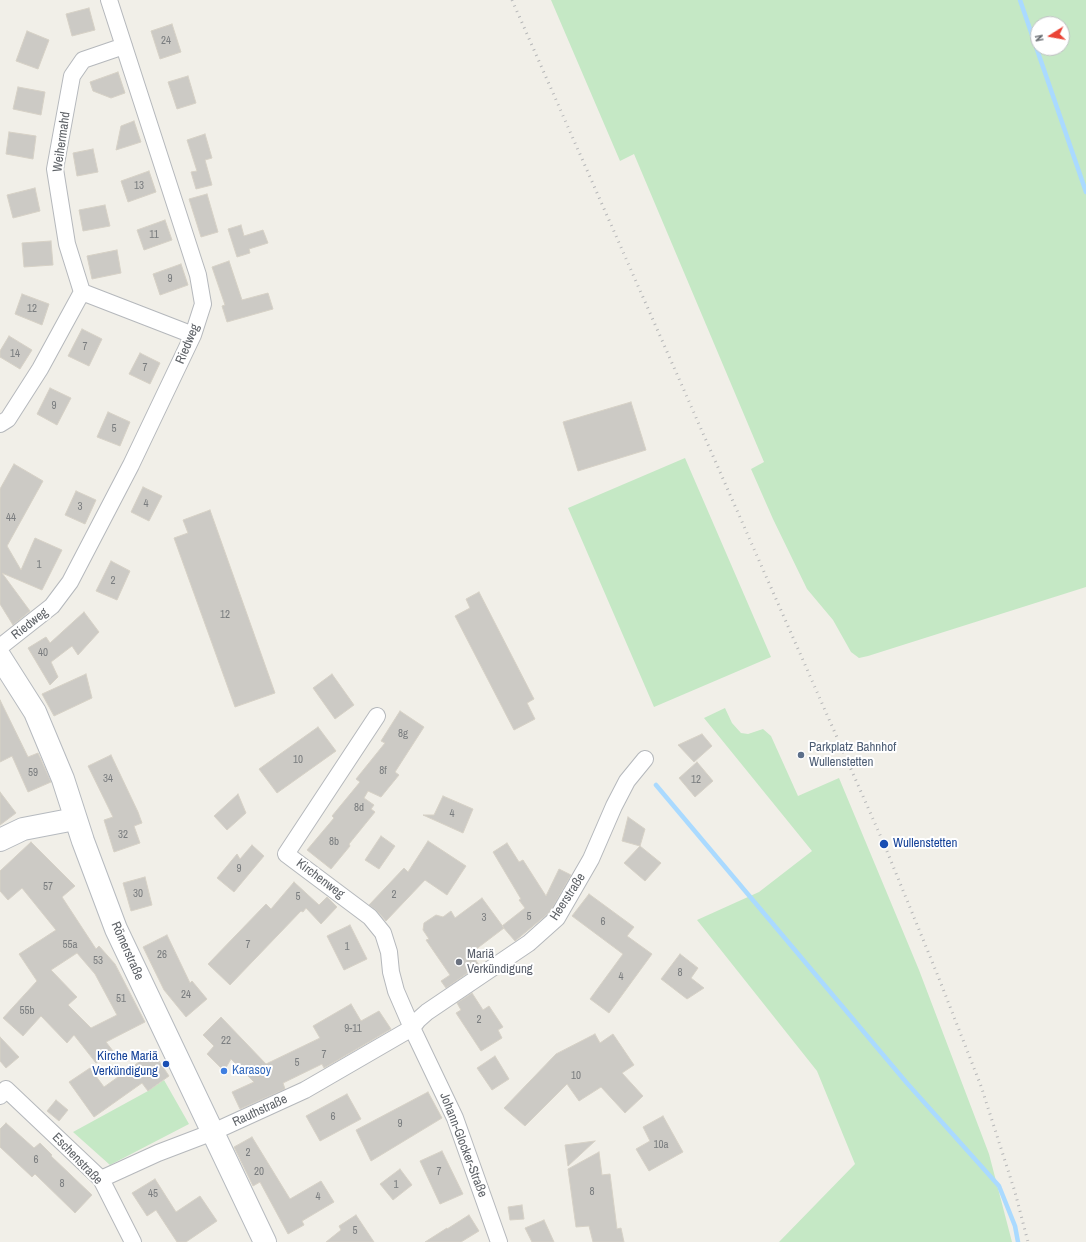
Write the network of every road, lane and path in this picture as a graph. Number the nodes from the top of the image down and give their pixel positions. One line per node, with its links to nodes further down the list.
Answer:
1 (109, 0): 2 (street, Riedweg)
2 (124, 46): 3 (street, Weihermahd); 4 (street, Riedweg)
3 (82, 292): 4 (street); 5 (street)
4 (193, 336): 6 (street, Riedweg)
5 (0, 424)
6 (0, 647)
7 (0, 657): 10 (main road, Römerstraße)
8 (377, 716): 12 (street, Kirchenweg)
9 (645, 759): 12 (street, Heerstraße)
10 (75, 819): 11 (main road); 14 (main road, Römerstraße)
11 (0, 840)
12 (412, 1028): 14 (street, Rauthstraße); 18 (street, Johann-Glocker-Straße)
13 (3, 1093): 15 (street, Eschenstraße)
14 (213, 1132): 15 (street, Rauthstraße); 17 (main road, Römerstraße)
15 (101, 1179): 16 (street, Eschenstraße)
16 (133, 1242)
17 (266, 1242)
18 (499, 1242)

